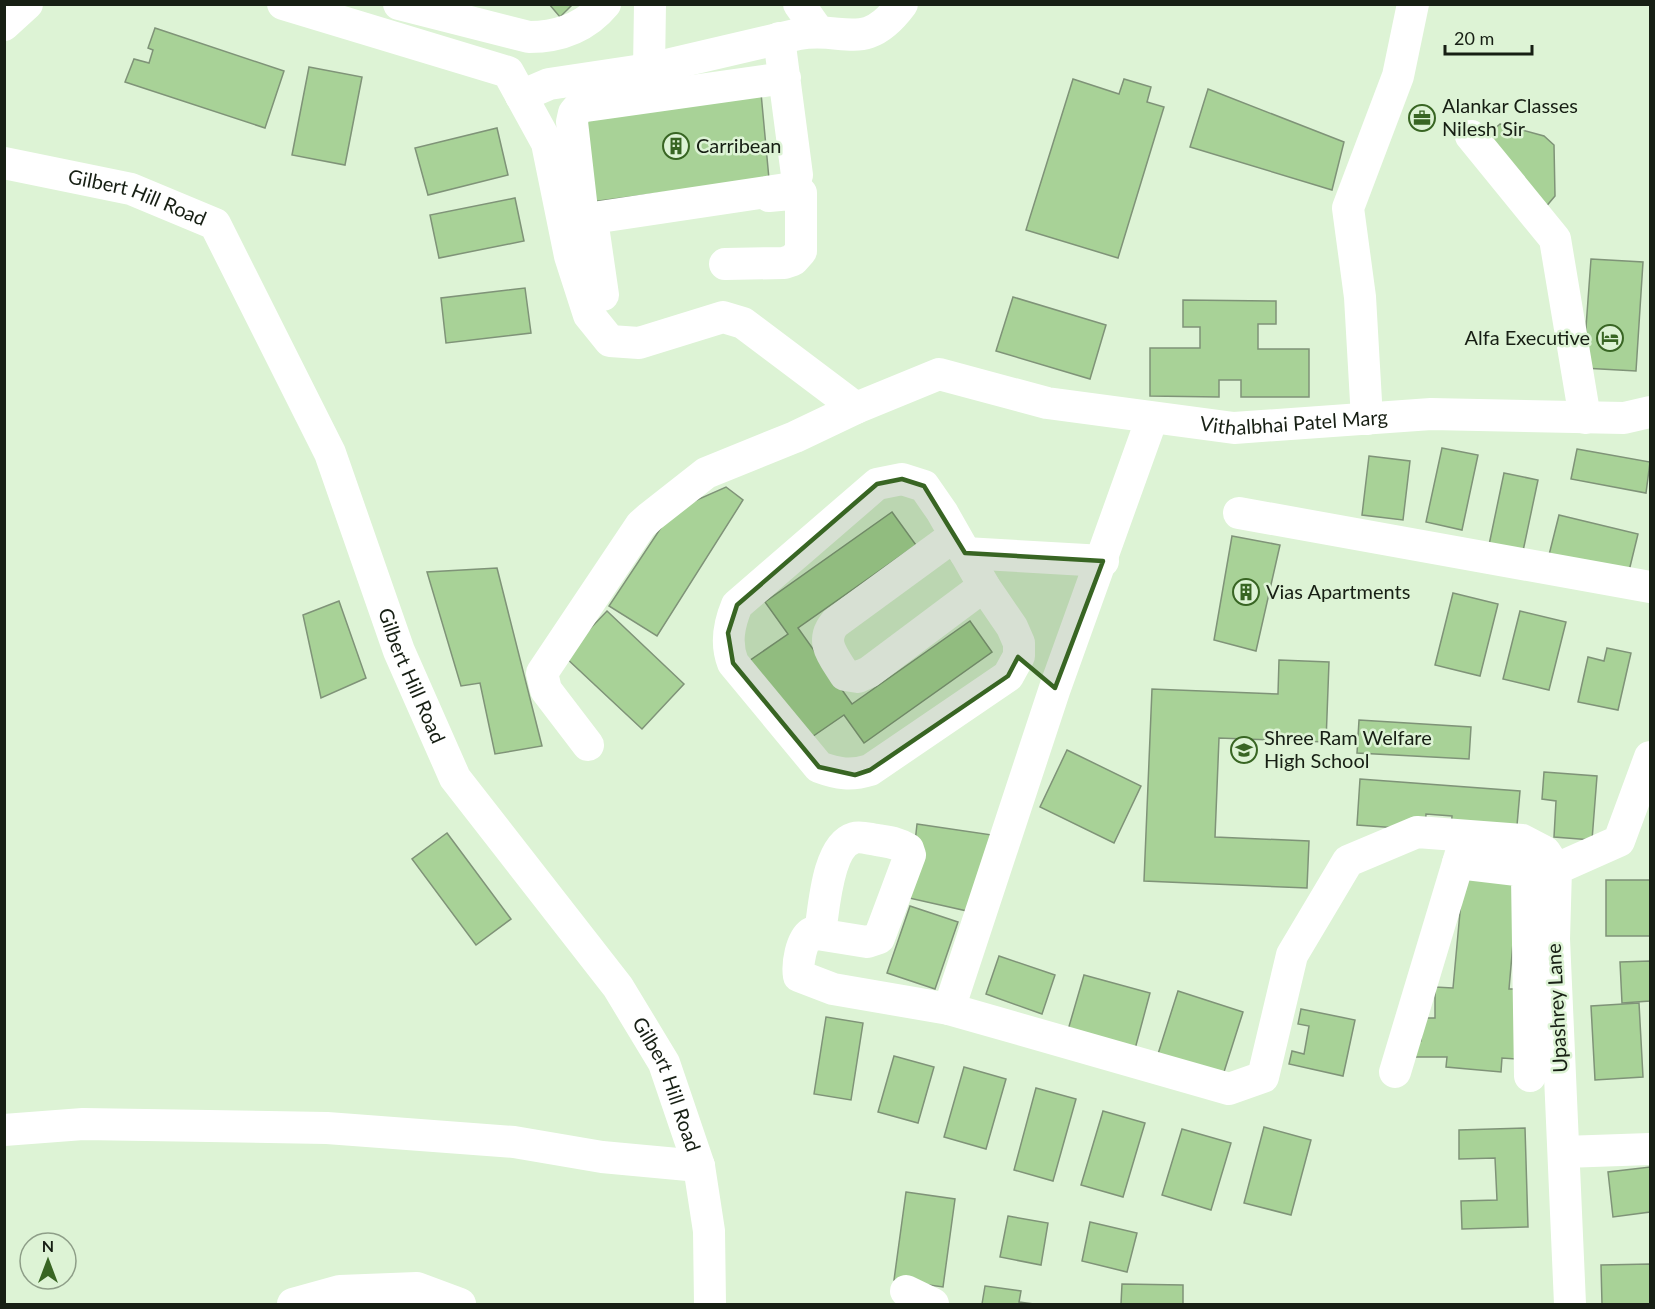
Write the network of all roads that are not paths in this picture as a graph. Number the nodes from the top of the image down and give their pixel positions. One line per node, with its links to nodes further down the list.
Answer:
1 (27, 4): 9 (street)
2 (283, 4): 14 (street)
3 (399, 4): 4 (street)
4 (605, 4)
5 (650, 4): 12 (street)
6 (799, 4): 10 (street)
7 (902, 4): 10 (street)
8 (1413, 4): 24 (street)
9 (4, 25)
10 (818, 31): 11 (street)
11 (779, 38): 12 (street); 13 (street)
12 (648, 69): 14 (street)
13 (785, 78): 13 (street)
14 (521, 96): 17 (street)
15 (1470, 136): 23 (street)
16 (4, 163): 42 (street, Gilbert Hill Road)
17 (579, 229): 18 (street); 19 (street); 20 (street)
18 (725, 264)
19 (603, 295)
20 (856, 408): 22 (street, Vithalbhai Patel Marg); 32 (street)
21 (1650, 412): 23 (street, Vithalbhai Patel Marg)
22 (1152, 417): 24 (street, Vithalbhai Patel Marg); 27 (street)
23 (1585, 417): 24 (street, Vithalbhai Patel Marg)
24 (1367, 419)
25 (1239, 513): 29 (street)
26 (960, 545): 27 (street); 28 (street); 28 (street); 30 (street)
27 (1103, 561): 31 (street)
28 (984, 586): 30 (street)
29 (1650, 587)
30 (1018, 657): 31 (street)
31 (1055, 688): 36 (street)
32 (588, 745)
33 (1650, 757): 34 (street)
34 (1509, 864): 36 (street); 37 (street); 38 (street, Upashrey Lane); 38 (street)
35 (820, 933): 36 (street)
36 (949, 1009)
37 (1395, 1072)
38 (1560, 1077): 41 (street, Upashrey Lane)
39 (4, 1130): 42 (street)
40 (1650, 1149): 41 (street)
41 (1564, 1152): 46 (street, Upashrey Lane)
42 (699, 1166): 45 (street, Gilbert Hill Road)
43 (293, 1305): 44 (street)
44 (460, 1305)
45 (710, 1305)
46 (1570, 1305)

